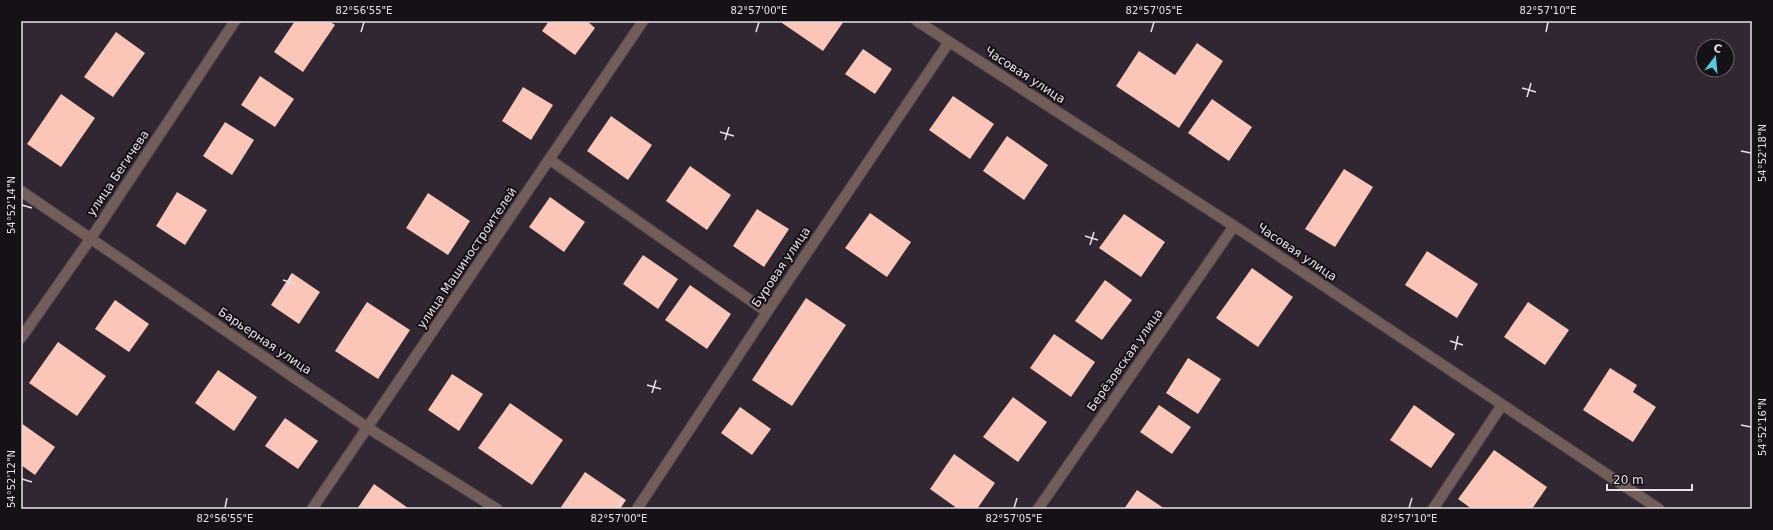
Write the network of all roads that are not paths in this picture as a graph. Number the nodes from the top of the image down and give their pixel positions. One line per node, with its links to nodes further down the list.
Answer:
1 (235, 21): 8 (street, улица Бегичева)
2 (643, 21): 5 (street, улица Машиностроителей)
3 (917, 21): 4 (street, Часовая улица)
4 (949, 42): 7 (street, Часовая улица); 9 (street, Буровая улица)
5 (549, 159): 9 (street); 12 (street, улица Машиностроителей)
6 (21, 191): 8 (street, Барьерная улица)
7 (1234, 226): 11 (street, Часовая улица); 16 (street, Берёзовская улица)
8 (91, 238): 10 (street, улица Бегичева); 12 (street, Барьерная улица)
9 (767, 312): 15 (street, Буровая улица)
10 (21, 338)
11 (1502, 405): 17 (street); 18 (street, Часовая улица)
12 (368, 428): 13 (street, улица Машиностроителей); 14 (street, Барьерная улица)
13 (312, 509)
14 (497, 509)
15 (638, 509)
16 (1038, 509)
17 (1433, 509)
18 (1659, 509)

